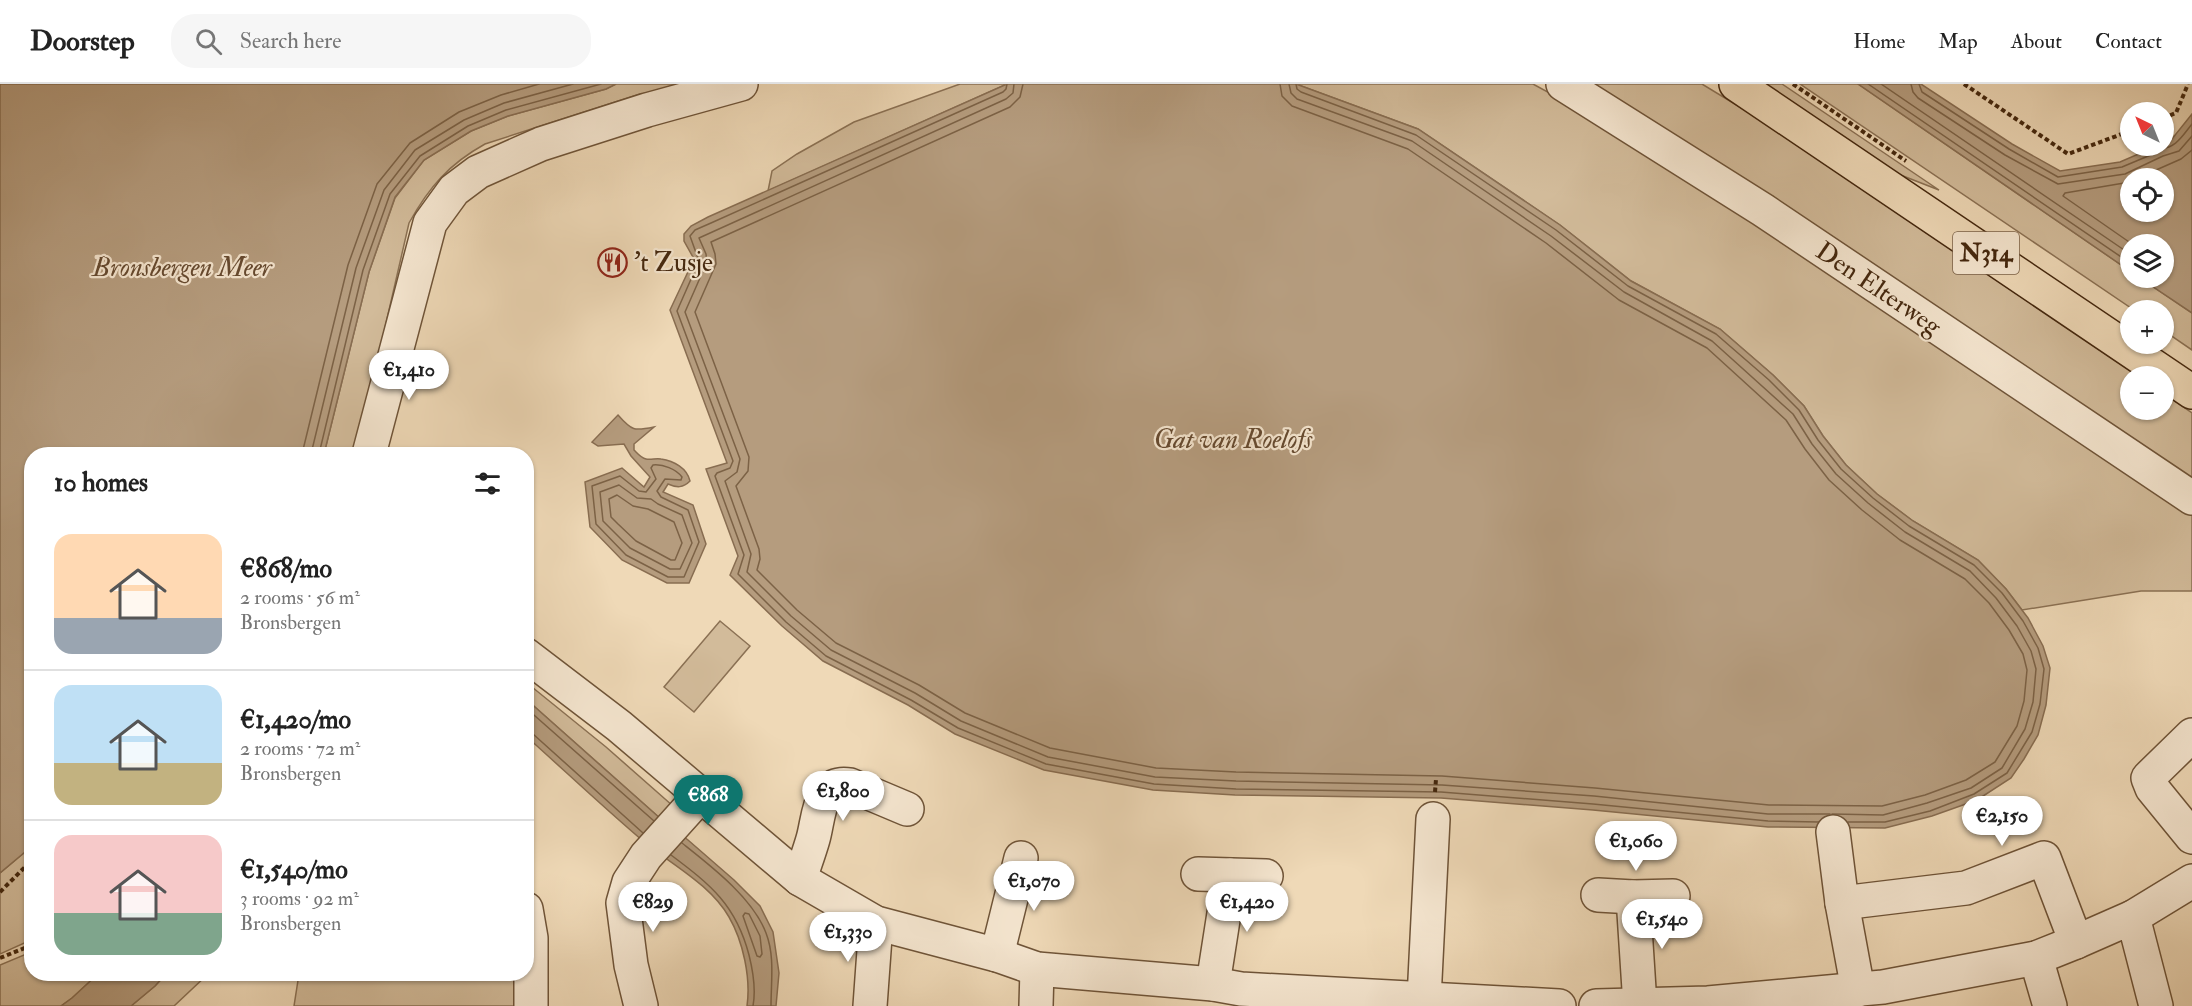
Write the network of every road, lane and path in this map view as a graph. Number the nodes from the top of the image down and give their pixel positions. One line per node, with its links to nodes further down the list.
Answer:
1 (741, 84): 11 (street)
2 (1563, 84): 12 (street, Den Elterweg)
3 (1728, 84): 7 (main road, N314)
4 (1736, 84): 7 (main road, N314)
5 (1964, 84): 9 (path)
6 (2188, 84): 8 (path)
7 (1779, 114): 10 (main road, N314)
8 (2174, 114)
9 (2120, 134)
10 (2192, 392)
11 (371, 447)
12 (2192, 498)
13 (534, 661): 15 (street)
14 (2192, 735): 19 (street)
15 (700, 796): 23 (street); 47 (street)
16 (907, 810): 23 (street)
17 (1433, 819): 41 (street)
18 (1833, 832): 29 (street)
19 (2192, 837)
20 (1021, 858): 34 (street)
21 (24, 868): 25 (path)
22 (1266, 876): 39 (street)
23 (800, 879): 31 (street)
24 (2192, 881): 30 (street)
25 (0, 892)
26 (1598, 895): 28 (street)
27 (1673, 896): 28 (street)
28 (1633, 897): 44 (street)
29 (1842, 903): 32 (street); 40 (street)
30 (2133, 917): 32 (street); 53 (street)
31 (876, 923): 34 (street); 48 (street)
32 (2076, 942): 36 (street)
33 (24, 948): 35 (path)
34 (997, 955): 37 (street)
35 (0, 958)
36 (2036, 958): 40 (street); 52 (street)
37 (1037, 969): 39 (street); 49 (street)
38 (531, 981): 46 (street)
39 (1231, 993): 42 (street)
40 (1876, 994): 45 (street)
41 (1424, 999): 42 (street); 43 (street)
42 (1382, 1001)
43 (1473, 1004): 50 (street)
44 (1640, 1005): 45 (street); 51 (street)
45 (1708, 1005)
46 (531, 1006)
47 (641, 1006)
48 (870, 1006)
49 (1036, 1006)
50 (1559, 1006)
51 (1596, 1006)
52 (2050, 1006)
53 (2156, 1006)

